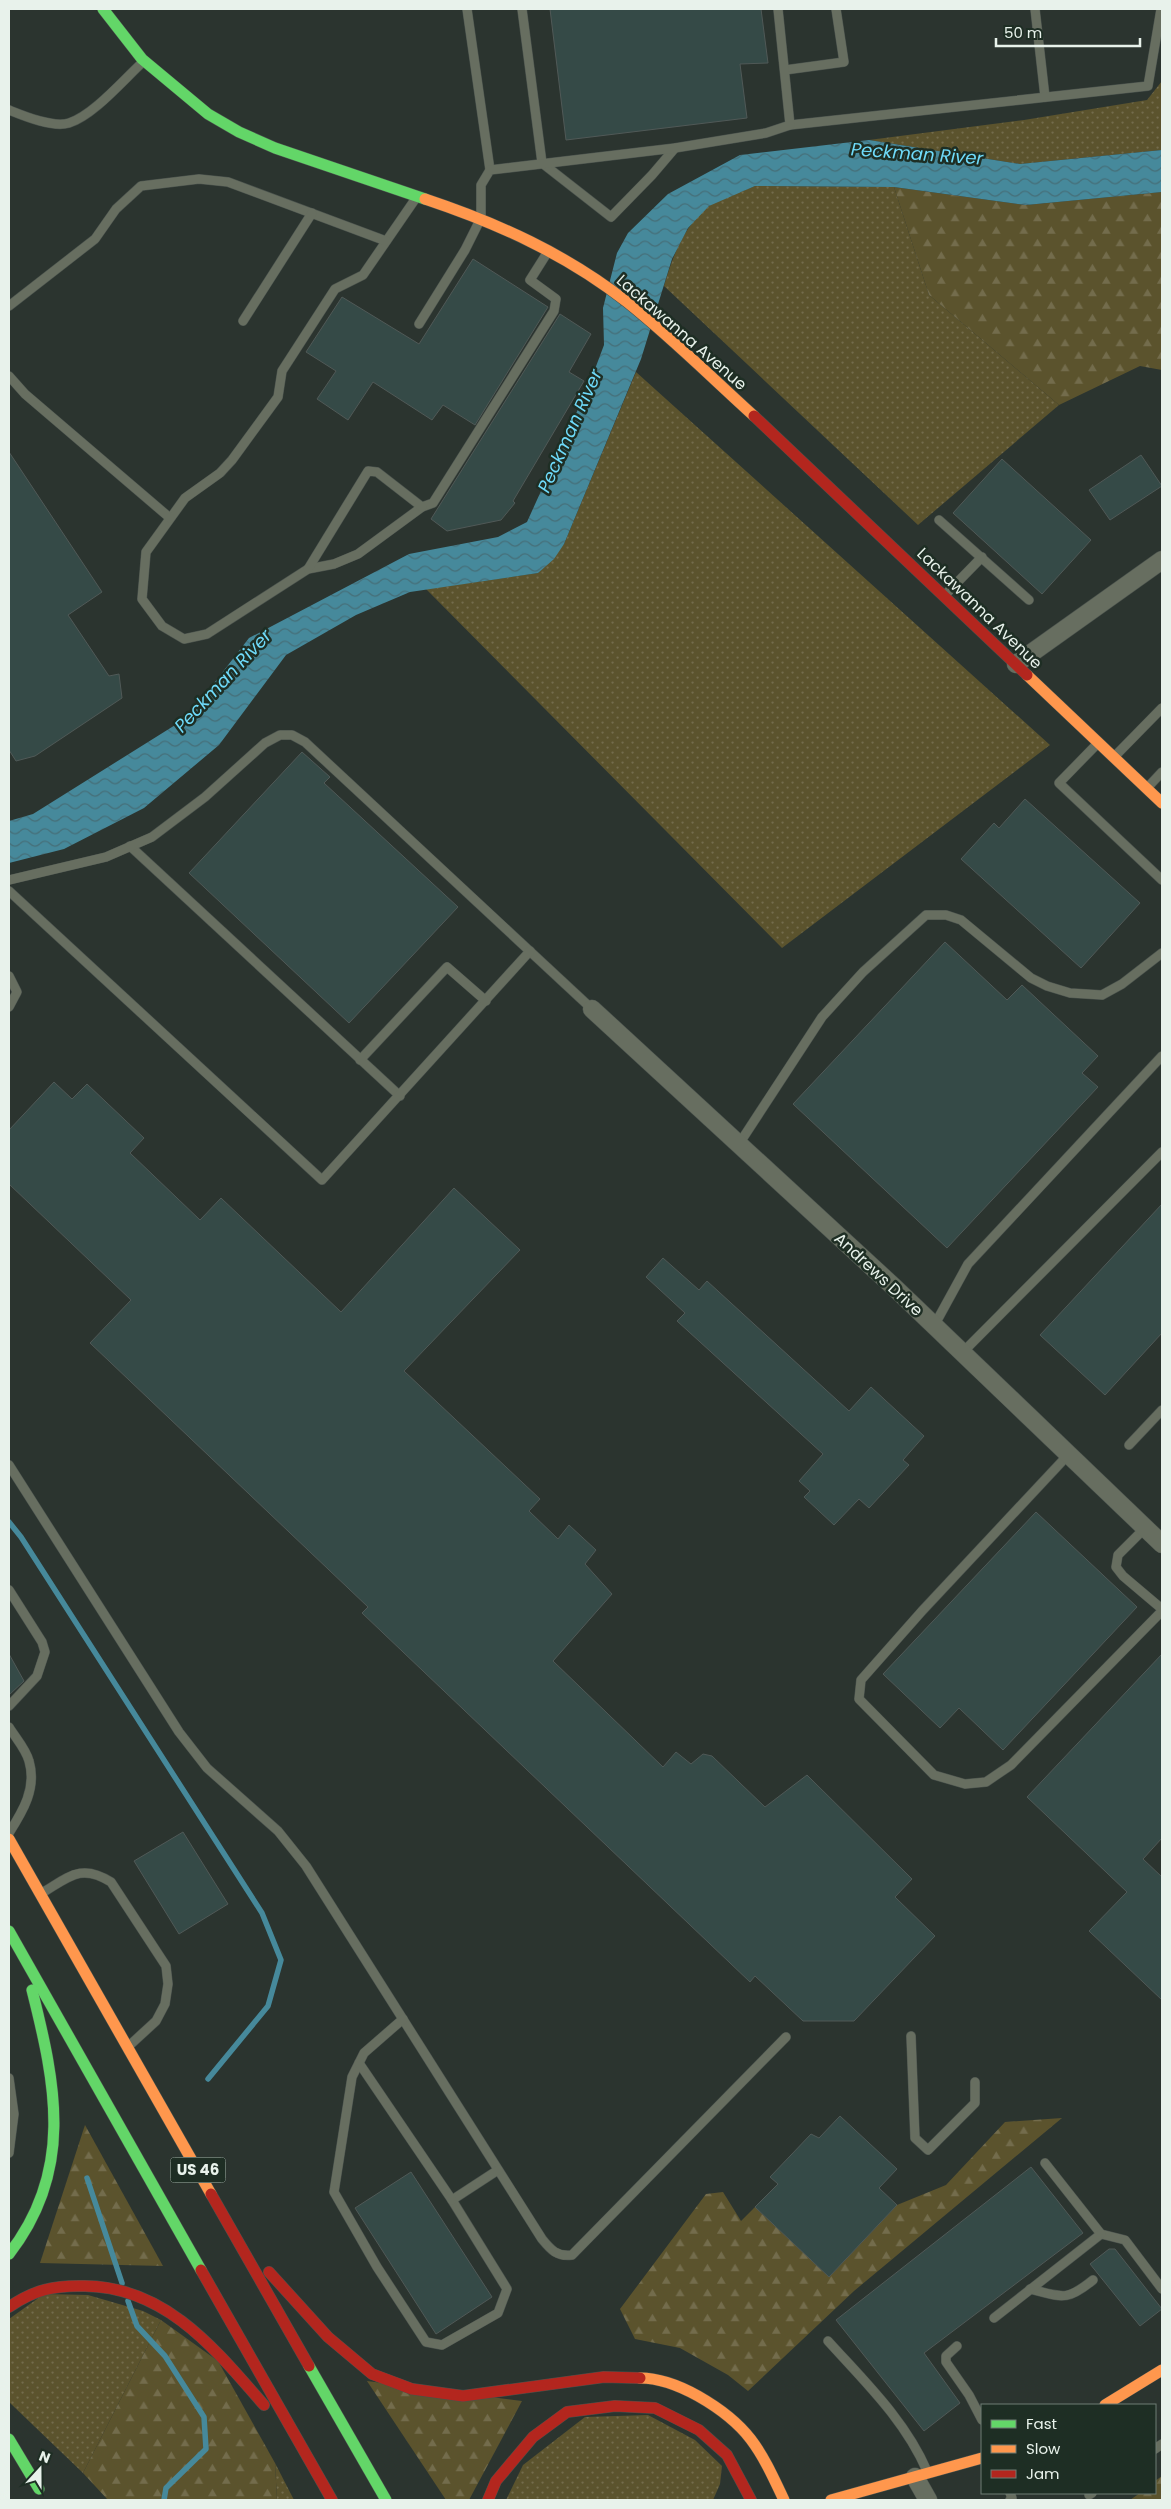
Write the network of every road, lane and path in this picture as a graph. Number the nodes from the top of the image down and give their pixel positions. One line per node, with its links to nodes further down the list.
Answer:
1 (104, 9): 8 (main road, Lackawanna Avenue)
2 (467, 9): 15 (lane)
3 (522, 9): 14 (lane)
4 (778, 9): 9 (lane)
5 (836, 9): 9 (lane)
6 (1035, 9): 10 (lane)
7 (1161, 9): 10 (lane)
8 (144, 61): 11 (lane); 16 (main road, Lackawanna Avenue)
9 (784, 70): 12 (lane)
10 (1045, 97): 12 (lane)
11 (9, 110)
12 (790, 125): 13 (lane)
13 (675, 148): 14 (lane); 14 (lane)
14 (542, 163): 15 (lane)
15 (490, 170): 18 (lane)
16 (418, 196): 18 (main road, Lackawanna Avenue); 19 (lane)
17 (312, 213): 19 (lane); 21 (lane); 22 (lane)
18 (481, 218): 20 (main road, Lackawanna Avenue); 23 (lane)
19 (386, 241): 26 (lane)
20 (549, 250): 25 (lane); 31 (main road, Lackawanna Avenue)
21 (9, 306)
22 (243, 321)
23 (419, 324)
24 (9, 376): 26 (lane)
25 (422, 507): 30 (lane); 30 (lane)
26 (170, 518): 30 (lane)
27 (940, 520): 28 (lane)
28 (982, 557): 31 (lane); 32 (lane)
29 (1162, 560): 33 (street)
30 (308, 569)
31 (944, 596): 33 (main road, Lackawanna Avenue)
32 (1029, 600)
33 (1016, 664): 35 (main road, Lackawanna Avenue)
34 (1162, 708): 36 (lane)
35 (1098, 743): 36 (main road, Lackawanna Avenue); 42 (lane)
36 (1114, 758): 38 (main road, Lackawanna Avenue)
37 (1162, 772): 38 (lane)
38 (1146, 788): 39 (main road, Lackawanna Avenue)
39 (1162, 803)
40 (130, 846): 41 (lane); 44 (lane); 51 (lane)
41 (9, 880)
42 (1162, 880)
43 (9, 891): 52 (lane)
44 (530, 951): 47 (lane); 49 (lane)
45 (1162, 952): 53 (lane)
46 (9, 976): 48 (lane)
47 (486, 1001): 51 (lane); 52 (lane)
48 (9, 1007)
49 (592, 1008): 53 (street, Andrews Drive)
50 (1162, 1056): 55 (lane)
51 (360, 1060): 52 (lane)
52 (400, 1096)
53 (739, 1144): 55 (street, Andrews Drive)
54 (1162, 1152): 56 (lane)
55 (934, 1326): 56 (street, Andrews Drive)
56 (963, 1352): 59 (street, Andrews Drive)
57 (1162, 1410): 58 (lane)
58 (1129, 1445)
59 (1068, 1455): 61 (street, Andrews Drive); 64 (lane)
60 (9, 1465): 72 (lane)
61 (1145, 1528): 62 (street, Andrews Drive); 64 (lane)
62 (1162, 1544)
63 (9, 1590): 65 (lane)
64 (1162, 1610)
65 (9, 1706)
66 (9, 1727): 67 (lane)
67 (9, 1833)
68 (9, 1839): 69 (main road, US 46)
69 (40, 1895): 75 (main road, US 46); 75 (lane)
70 (9, 1932): 71 (main road, US 46)
71 (25, 1960): 85 (main road); 97 (main road, US 46)
72 (403, 2019): 76 (lane); 81 (lane)
73 (911, 2036): 78 (lane)
74 (786, 2037): 81 (lane)
75 (127, 2048): 83 (main road, US 46)
76 (359, 2063): 82 (lane); 82 (lane)
77 (9, 2078): 79 (lane)
78 (975, 2082)
79 (9, 2153)
80 (1044, 2163): 84 (lane)
81 (498, 2170): 82 (lane)
82 (452, 2200)
83 (234, 2234): 102 (main road, US 46); 105 (main road)
84 (1100, 2234): 87 (lane); 88 (lane)
85 (9, 2254)
86 (1093, 2280): 87 (lane)
87 (1030, 2289): 90 (lane)
88 (1162, 2289)
89 (9, 2307): 97 (main road)
90 (994, 2318)
91 (828, 2341): 100 (lane)
92 (957, 2346): 95 (lane)
93 (1162, 2370): 94 (main road)
94 (1107, 2404)
95 (981, 2418)
96 (9, 2439): 99 (main road)
97 (298, 2441): 101 (main road, US 46)
98 (981, 2458): 100 (main road)
99 (9, 2459)
100 (921, 2475): 106 (main road); 107 (street)
101 (332, 2500)
102 (386, 2500)
103 (488, 2500): 104 (main road)
104 (751, 2500)
105 (784, 2500)
106 (831, 2500)
107 (928, 2500)

